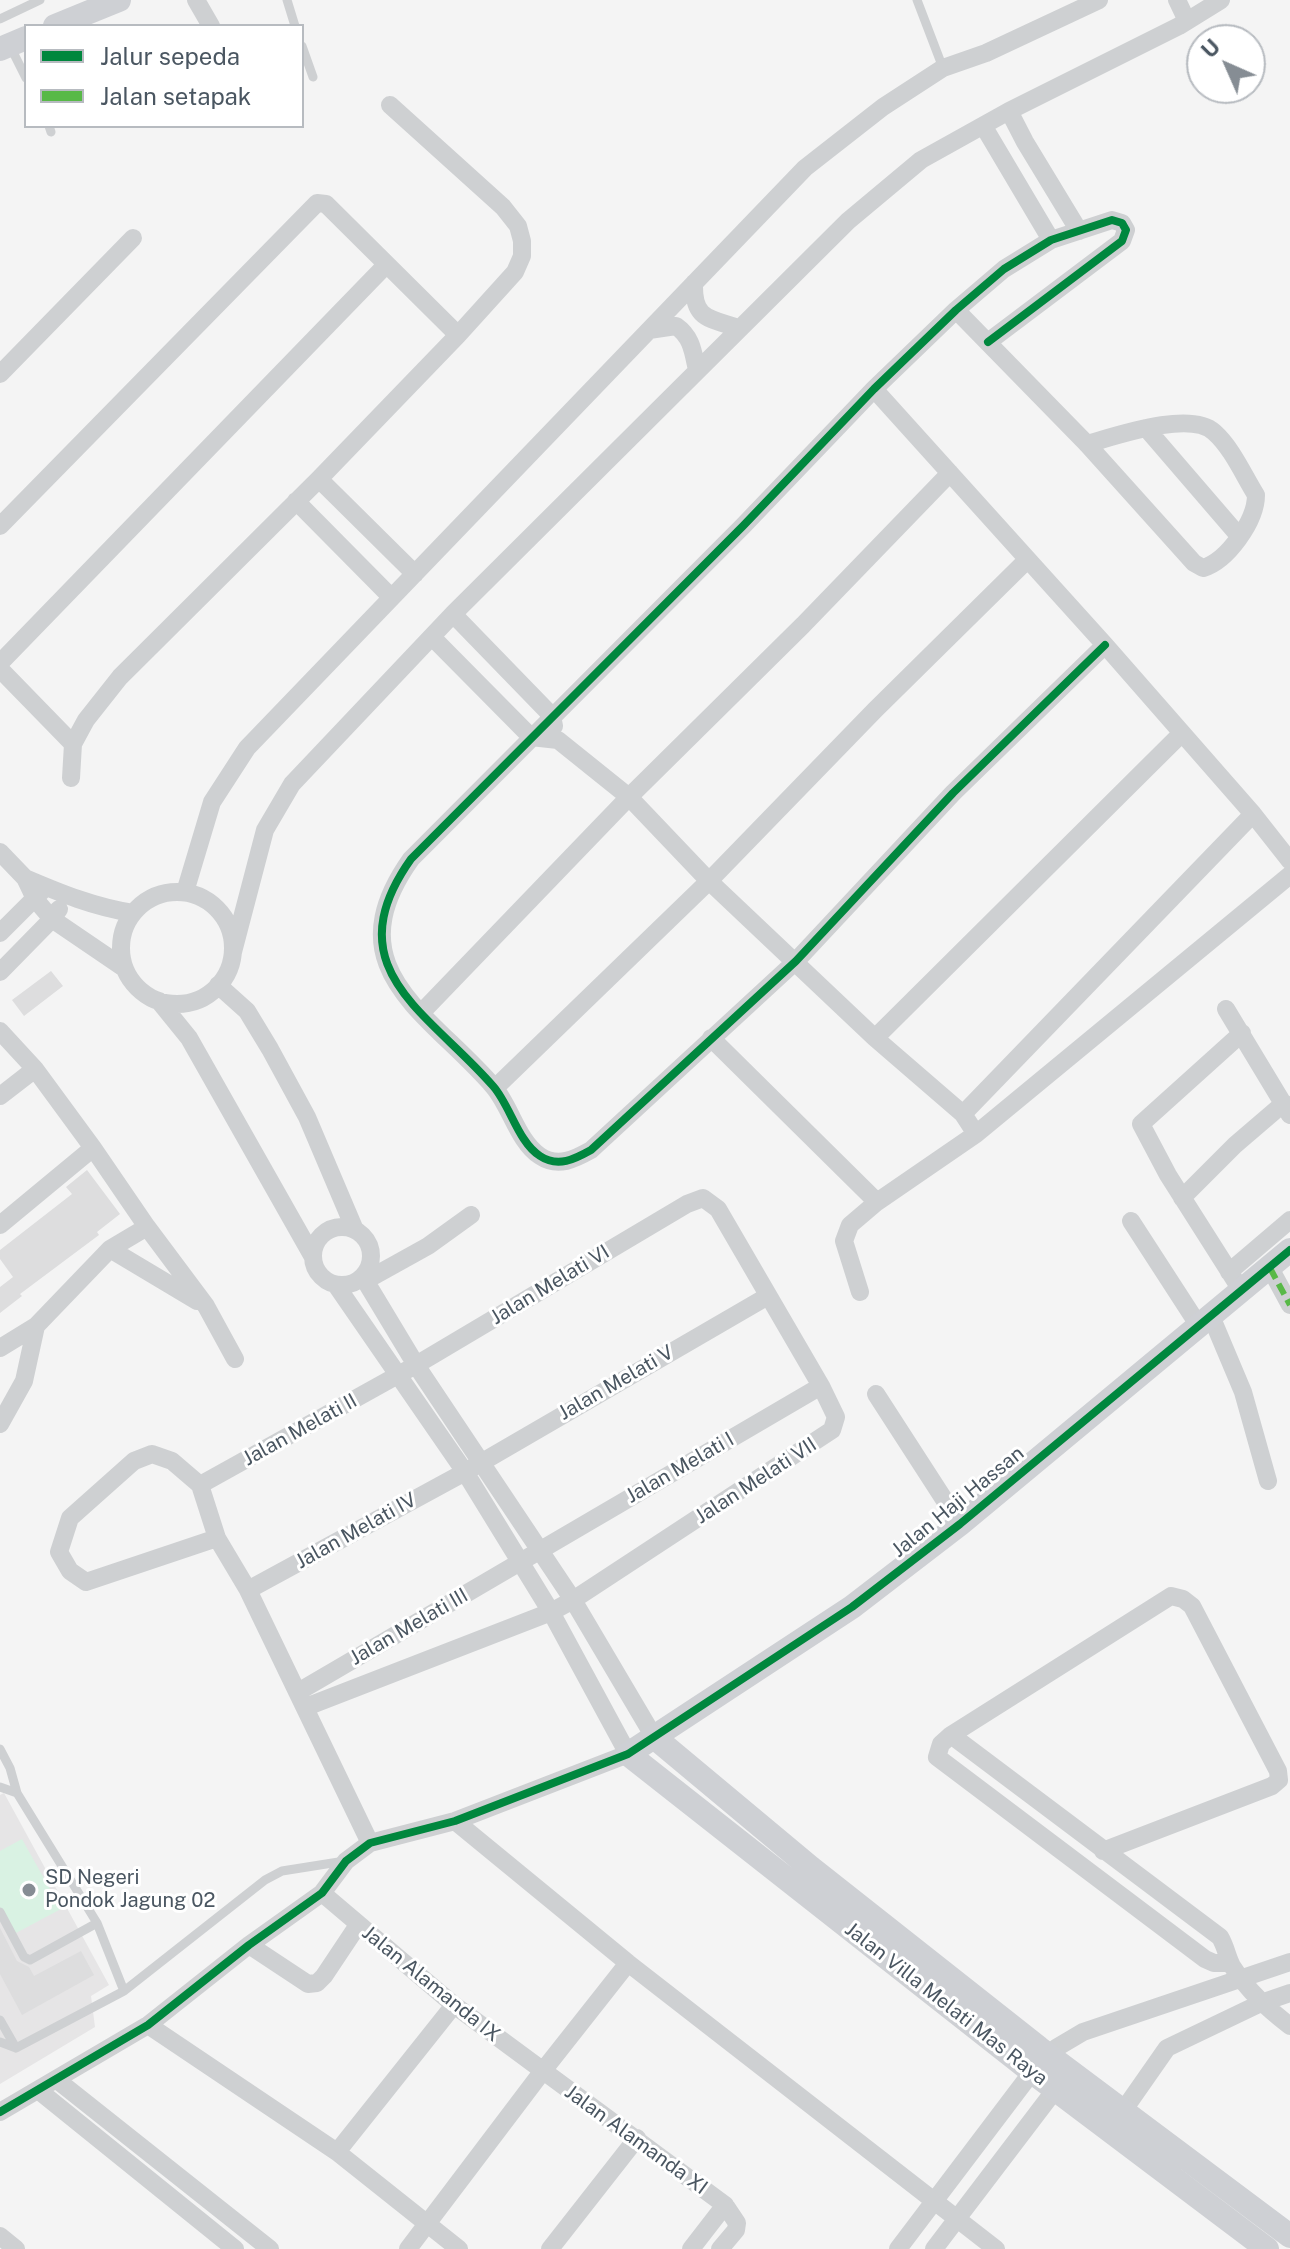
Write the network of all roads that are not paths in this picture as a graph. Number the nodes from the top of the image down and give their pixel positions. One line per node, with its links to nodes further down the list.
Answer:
1 (40, 0): 9 (lane)
2 (119, 0): 11 (street)
3 (196, 0): 12 (street)
4 (287, 0): 13 (lane)
5 (917, 0): 16 (lane)
6 (1099, 0): 16 (street)
7 (1177, 0): 10 (street)
8 (1221, 0): 10 (street)
9 (0, 19)
10 (1187, 21): 20 (street)
11 (60, 24)
12 (210, 24)
13 (294, 24)
14 (12, 44): 17 (lane)
15 (304, 52): 18 (lane)
16 (943, 68): 26 (street)
17 (24, 73)
18 (313, 77)
19 (390, 105): 30 (street)
20 (1009, 111): 21 (street); 22 (street)
21 (984, 127): 24 (street); 28 (street)
22 (1079, 231): 24 (street); 31 (street)
23 (133, 238): 33 (street)
24 (1051, 240): 27 (street)
25 (386, 265): 30 (street); 40 (street); 48 (street)
26 (694, 283): 28 (street); 29 (street)
27 (956, 310): 31 (street); 34 (street)
28 (738, 328): 32 (street)
29 (649, 330): 32 (street); 43 (street)
30 (458, 335): 38 (street)
31 (988, 342): 36 (street)
32 (697, 370): 45 (street)
33 (0, 374)
34 (874, 389): 37 (street); 49 (street)
35 (1146, 428): 36 (street); 41 (street); 41 (street)
36 (1087, 444): 41 (street)
37 (950, 473): 42 (street); 55 (street)
38 (319, 479): 39 (street); 43 (street)
39 (296, 501): 44 (street); 53 (street)
40 (0, 526)
41 (1239, 536)
42 (1027, 560): 47 (street); 60 (street)
43 (415, 574): 44 (street)
44 (391, 597): 61 (street)
45 (453, 614): 46 (street); 49 (street)
46 (432, 637): 51 (street); 67 (street)
47 (1105, 645): 50 (street); 68 (street)
48 (0, 666): 53 (street)
49 (552, 716): 51 (street); 52 (street)
50 (1181, 734): 56 (street); 78 (street)
51 (531, 737): 52 (street); 74 (street)
52 (558, 740): 55 (street)
53 (73, 744): 54 (street)
54 (71, 778)
55 (629, 797): 60 (street); 74 (street)
56 (1253, 814): 58 (street); 84 (street)
57 (0, 852): 62 (street)
58 (1290, 861)
59 (1290, 875): 85 (street)
60 (709, 881): 68 (street); 81 (street)
61 (185, 892): 64 (street); 67 (street)
62 (41, 893): 63 (street); 65 (street); 66 (street)
63 (67, 896): 64 (street); 65 (street)
64 (133, 913): 69 (street)
65 (52, 919): 69 (street); 70 (street)
66 (0, 933)
67 (233, 952): 71 (street)
68 (796, 961): 77 (street); 78 (street)
69 (124, 968): 72 (street)
70 (0, 972)
71 (218, 985): 72 (street); 95 (street)
72 (159, 1001): 98 (street)
73 (1226, 1009): 76 (street)
74 (421, 1013): 81 (street)
75 (0, 1031): 79 (street)
76 (1242, 1033): 83 (street); 88 (street)
77 (711, 1038): 81 (street); 89 (street)
78 (875, 1038): 84 (street)
79 (35, 1069): 82 (street); 86 (street)
80 (0, 1071): 82 (street)
81 (495, 1088)
82 (6, 1091)
83 (1287, 1109): 88 (street)
84 (963, 1114): 85 (street)
85 (976, 1134): 89 (street)
86 (93, 1148): 93 (street); 94 (street)
87 (703, 1198): 104 (street, Jalan Melati VII); 111 (street, Jalan Melati VI)
88 (1182, 1198): 101 (street)
89 (877, 1202): 103 (street)
90 (471, 1215): 100 (street)
91 (1290, 1220): 101 (street)
92 (1131, 1221): 107 (street)
93 (0, 1225)
94 (147, 1227): 96 (street); 106 (street)
95 (355, 1230): 98 (street); 100 (street)
96 (110, 1249): 106 (street); 108 (street)
97 (1290, 1250): 99 (street, Jalan Haji Hassan)
98 (313, 1257): 102 (street)
99 (1270, 1268): 101 (street, Jalan Haji Hassan); 105 (street)
100 (364, 1279): 102 (street); 111 (street)
101 (1235, 1281): 107 (street, Jalan Haji Hassan)
102 (336, 1285): 112 (street)
103 (860, 1292)
104 (768, 1296): 113 (street, Jalan Melati VII); 116 (street, Jalan Melati V)
105 (1290, 1305)
106 (206, 1306): 110 (street)
107 (1205, 1321): 117 (street); 119 (street, Jalan Haji Hassan)
108 (36, 1326): 109 (street); 115 (street)
109 (0, 1348)
110 (235, 1359)
111 (416, 1365): 112 (street, Jalan Melati VI); 116 (street)
112 (399, 1374): 116 (street); 118 (street, Jalan Melati II)
113 (821, 1386): 121 (street, Jalan Melati I); 124 (street, Jalan Melati VII)
114 (876, 1394): 119 (street)
115 (0, 1424)
116 (473, 1466): 121 (street); 122 (street); 123 (street, Jalan Melati IV)
117 (1268, 1481)
118 (200, 1485): 120 (street); 120 (street)
119 (960, 1524): 128 (street, Jalan Haji Hassan)
120 (217, 1538): 123 (street)
121 (539, 1551): 122 (street, Jalan Melati I); 124 (street)
122 (520, 1562): 125 (street); 126 (street, Jalan Melati III)
123 (248, 1590): 126 (street)
124 (573, 1600): 125 (street, Jalan Melati VII); 128 (street)
125 (551, 1612): 126 (street); 130 (street)
126 (302, 1700): 134 (street)
127 (951, 1735): 135 (street); 135 (street); 146 (street)
128 (654, 1737): 130 (street, Jalan Haji Hassan); 137 (street, Jalan Villa Melati Mas Raya)
129 (0, 1749): 132 (lane)
130 (628, 1754): 133 (street); 138 (street, Jalan Villa Melati Mas Raya)
131 (0, 1787): 132 (lane)
132 (17, 1793): 141 (lane)
133 (455, 1821): 134 (street); 145 (street)
134 (370, 1843): 136 (street)
135 (1103, 1851): 146 (street)
136 (346, 1861): 139 (street); 148 (lane)
137 (811, 1868): 138 (street); 157 (street, Jalan Villa Melati Mas Raya)
138 (796, 1888): 157 (street, Jalan Villa Melati Mas Raya)
139 (322, 1893): 142 (street, Jalan Alamanda IX); 143 (street)
140 (0, 1912): 141 (lane)
141 (97, 1923): 148 (lane)
142 (358, 1925): 143 (street); 151 (street, Jalan Alamanda IX)
143 (249, 1945): 153 (street)
144 (1290, 1962): 147 (street)
145 (628, 1963): 158 (street); 166 (street)
146 (1230, 1963): 147 (street)
147 (1242, 1979): 150 (street); 157 (street)
148 (124, 1991): 156 (lane)
149 (1290, 1993): 150 (street)
150 (1261, 2003): 154 (street); 163 (street)
151 (454, 2005): 158 (street, Jalan Alamanda IX); 165 (street)
152 (0, 2020): 156 (lane)
153 (148, 2025): 159 (street); 165 (street)
154 (1290, 2026)
155 (0, 2042): 156 (lane)
156 (16, 2048)
157 (1040, 2064): 160 (street, Jalan Villa Melati Mas Raya); 166 (street)
158 (542, 2072): 164 (street, Jalan Alamanda XI); 169 (street)
159 (57, 2080): 161 (street); 174 (street)
160 (1064, 2080): 163 (street, Jalan Villa Melati Mas Raya); 168 (street)
161 (38, 2090): 162 (street); 173 (street)
162 (0, 2112)
163 (1116, 2120): 171 (street, Jalan Villa Melati Mas Raya); 183 (street, Jalan Villa Melati Mas Raya)
164 (637, 2138): 167 (street, Jalan Alamanda XI); 177 (street)
165 (337, 2152): 169 (street)
166 (934, 2201): 168 (street); 180 (street)
167 (725, 2205): 178 (street, Jalan Alamanda XI); 179 (street)
168 (957, 2219): 181 (street); 182 (street)
169 (426, 2225): 175 (street); 176 (street)
170 (0, 2236): 172 (street)
171 (1290, 2236)
172 (16, 2249)
173 (235, 2249)
174 (270, 2249)
175 (408, 2249)
176 (459, 2249)
177 (550, 2249)
178 (691, 2249)
179 (720, 2249)
180 (898, 2249)
181 (934, 2249)
182 (996, 2249)
183 (1267, 2249)

